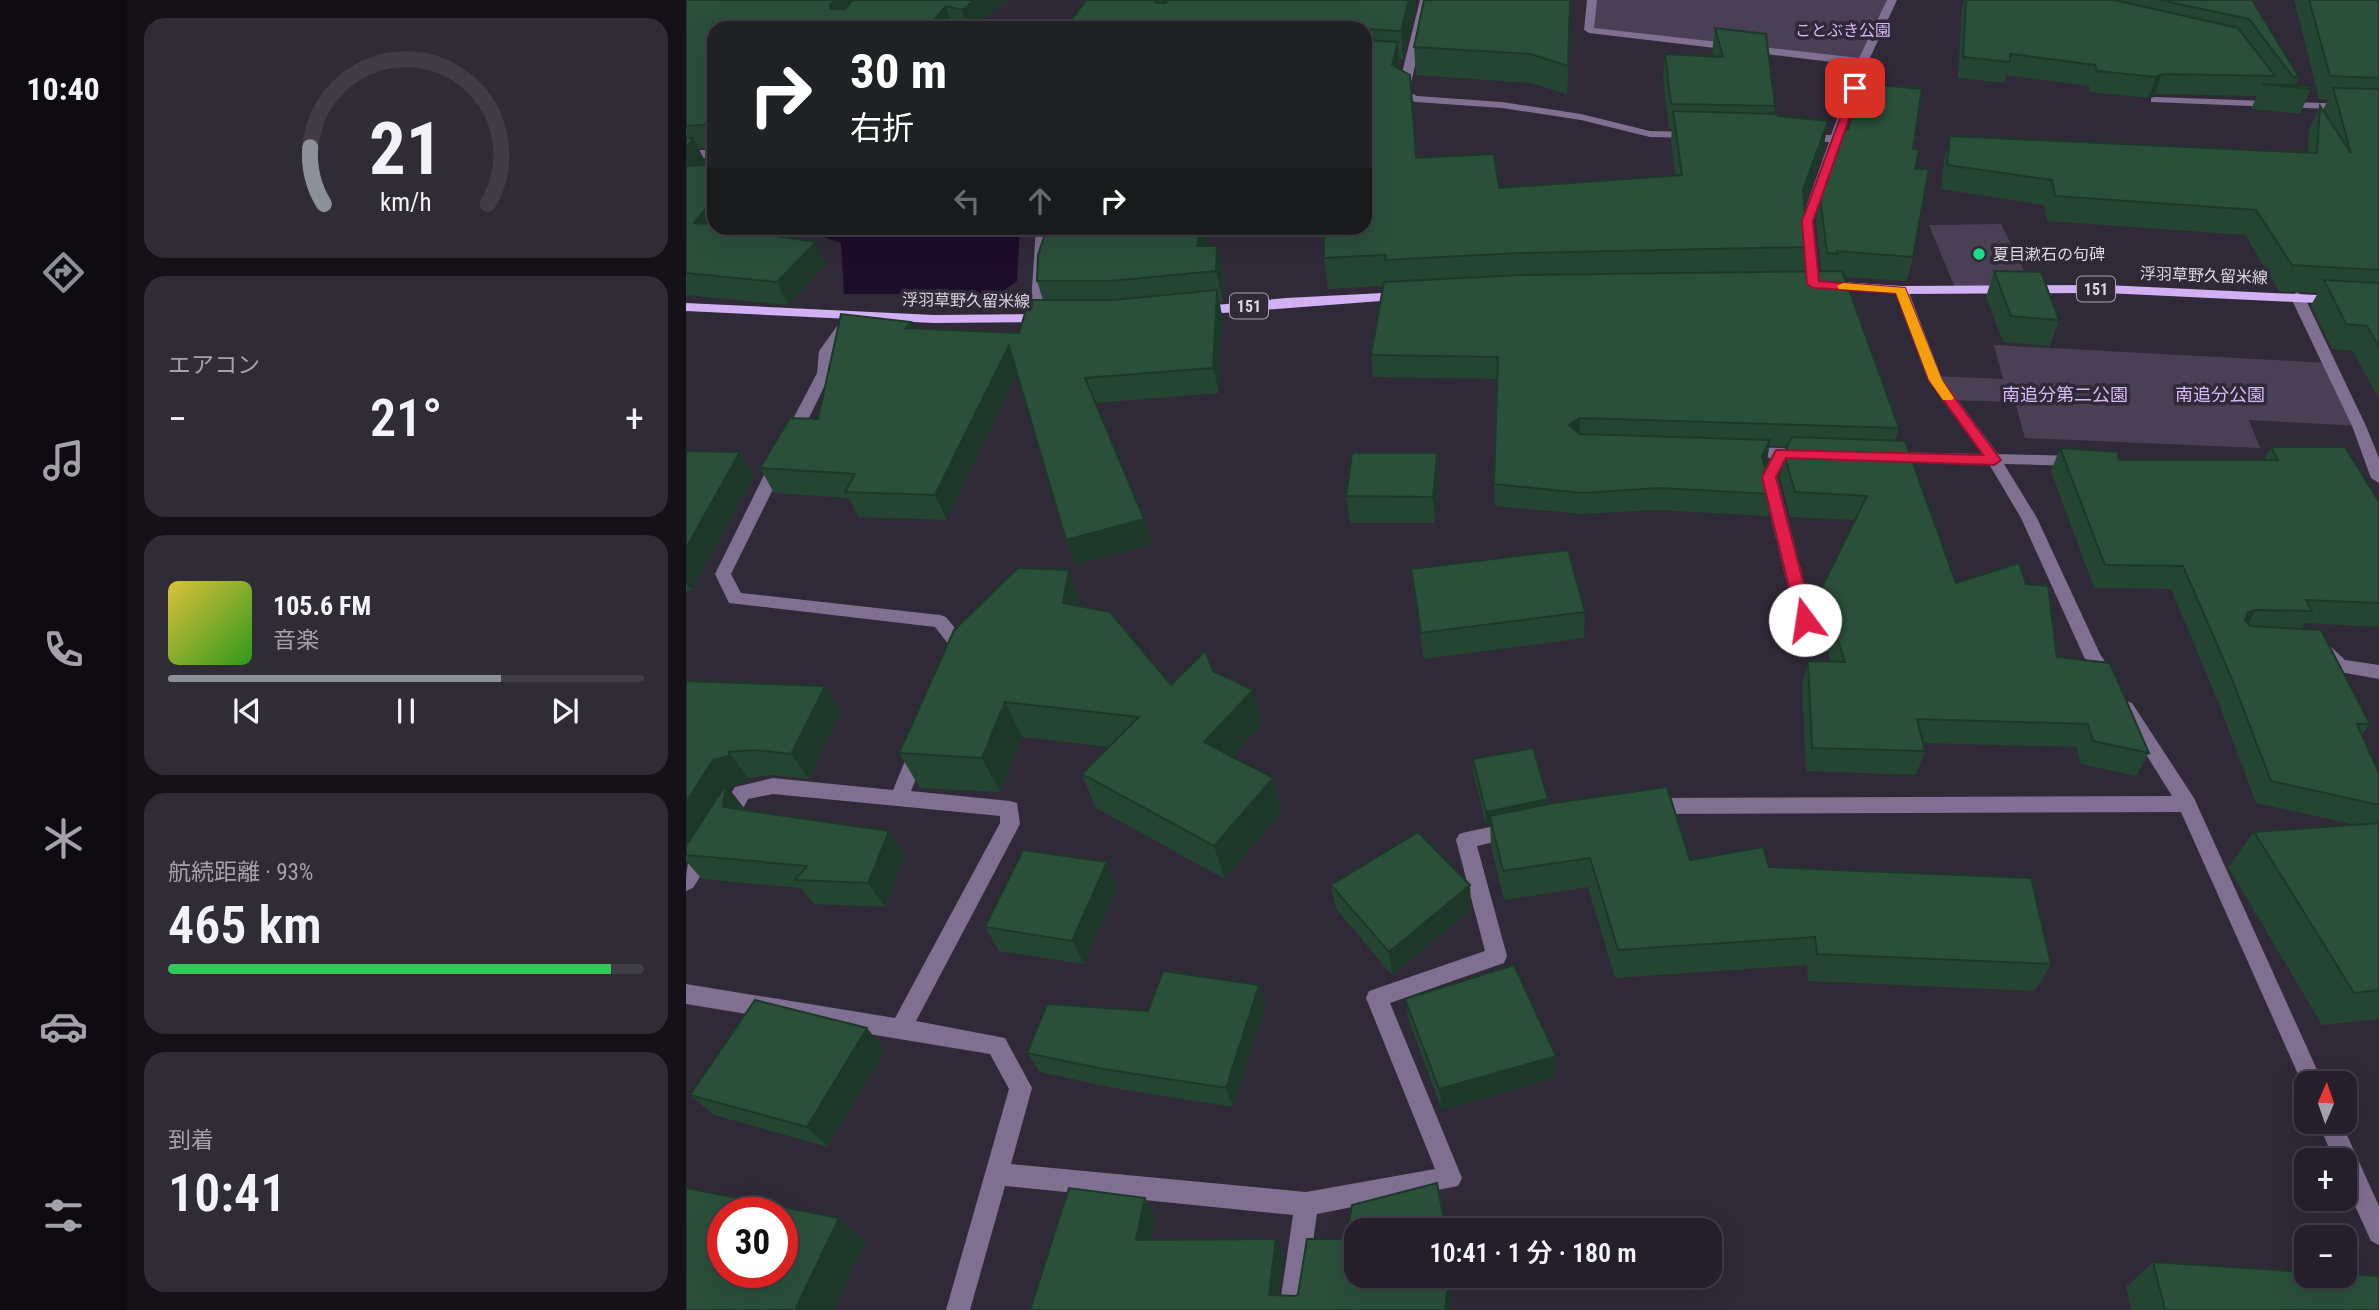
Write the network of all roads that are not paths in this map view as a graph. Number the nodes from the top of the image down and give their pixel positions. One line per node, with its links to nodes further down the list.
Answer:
1 (1592, 0): 4 (street)
2 (1892, 0): 4 (street)
3 (1420, 2): 7 (street)
4 (1863, 62): 9 (street)
5 (2155, 100): 6 (street)
6 (2379, 108)
7 (1704, 135)
8 (1785, 137): 9 (street)
9 (1839, 139): 13 (street)
10 (707, 154): 11 (street)
11 (686, 155)
12 (1042, 235): 21 (street)
13 (1806, 284): 14 (main road, 浮羽草野久留米線 / 151)
14 (1901, 290): 16 (main road, 浮羽草野久留米線 / 151); 28 (street)
15 (1410, 296): 19 (main road, 151)
16 (2297, 296): 17 (main road, 浮羽草野久留米線 / 151); 23 (street)
17 (2379, 302)
18 (686, 307): 20 (main road, 浮羽草野久留米線)
19 (1188, 312)
20 (853, 315): 21 (main road, 浮羽草野久留米線); 34 (street)
21 (1037, 318): 22 (main road, 浮羽草野久留米線)
22 (1064, 318)
23 (2373, 445): 30 (street)
24 (1727, 452): 25 (street)
25 (1781, 453): 26 (street); 31 (street)
26 (1821, 454)
27 (1874, 456): 28 (street)
28 (1994, 460): 29 (street); 37 (street)
29 (2099, 461)
30 (2379, 478)
31 (1805, 620)
32 (2304, 644): 33 (street)
33 (2379, 672)
34 (951, 674)
35 (925, 736): 36 (street)
36 (899, 797): 40 (street); 42 (street)
37 (2187, 804): 38 (street); 43 (street)
38 (1626, 806)
39 (1533, 826): 46 (street)
40 (686, 882)
41 (686, 994): 42 (street)
42 (900, 1030): 45 (street)
43 (2307, 1071)
44 (2334, 1134): 47 (street)
45 (997, 1174): 46 (street); 48 (street)
46 (1306, 1204): 49 (street)
47 (2379, 1233)
48 (958, 1310)
49 (1291, 1310)

